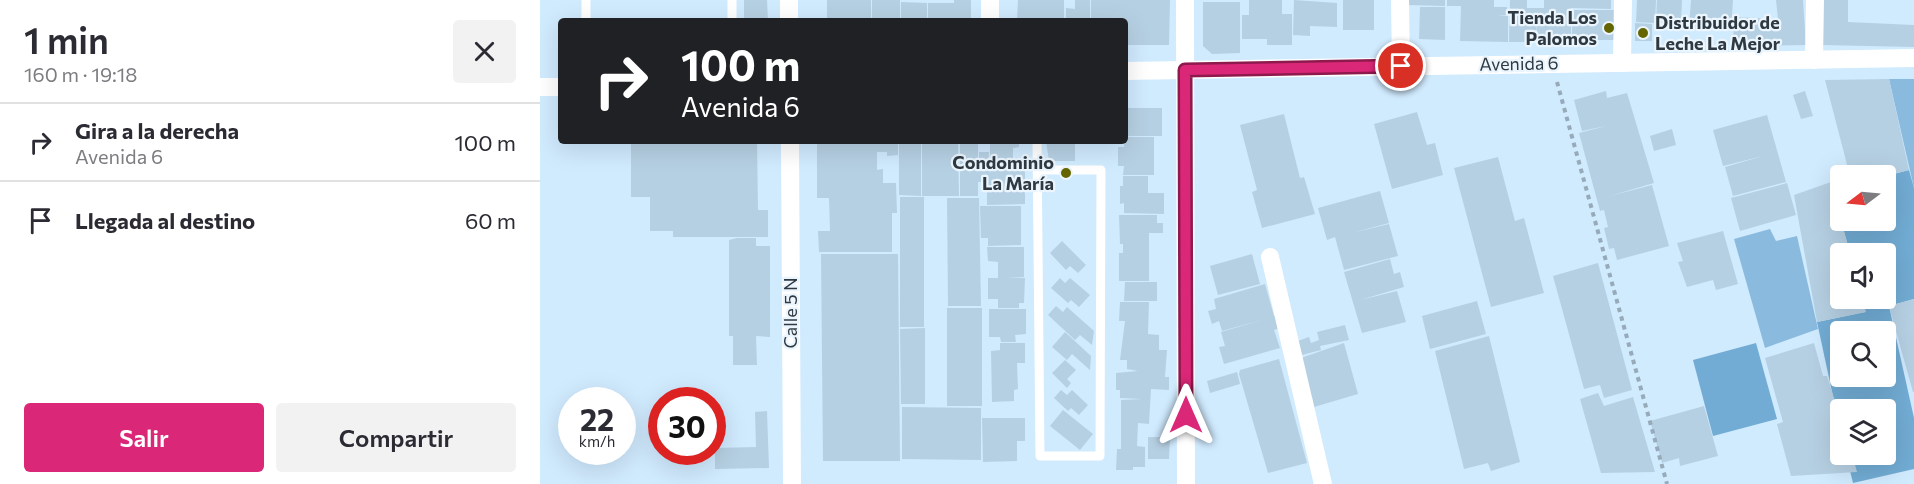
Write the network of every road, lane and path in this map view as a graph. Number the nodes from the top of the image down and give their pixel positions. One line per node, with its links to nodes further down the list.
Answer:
1 (586, 0): 9 (lane)
2 (732, 0): 10 (lane)
3 (789, 0): 11 (street)
4 (990, 0): 12 (street)
5 (1185, 0): 18 (street)
6 (1400, 0): 17 (street)
7 (1623, 0): 15 (street)
8 (1815, 0): 14 (street)
9 (586, 18)
10 (732, 18)
11 (789, 18)
12 (990, 18)
13 (1914, 58): 14 (street, Avenida 6)
14 (1814, 60): 15 (street, Avenida 6)
15 (1622, 63): 16 (street, Avenida 6)
16 (1552, 64): 17 (street, Avenida 6); 29 (path)
17 (1401, 66): 18 (street, Avenida 6)
18 (1185, 70): 19 (street, Avenida 6); 27 (street)
19 (1128, 71)
20 (540, 87): 21 (street)
21 (558, 87)
22 (790, 144): 26 (street, Calle 5 N)
23 (1037, 144): 24 (lane)
24 (1037, 170): 24 (lane)
25 (1270, 258): 28 (street)
26 (792, 484)
27 (1186, 484)
28 (1323, 484)
29 (1667, 484)

